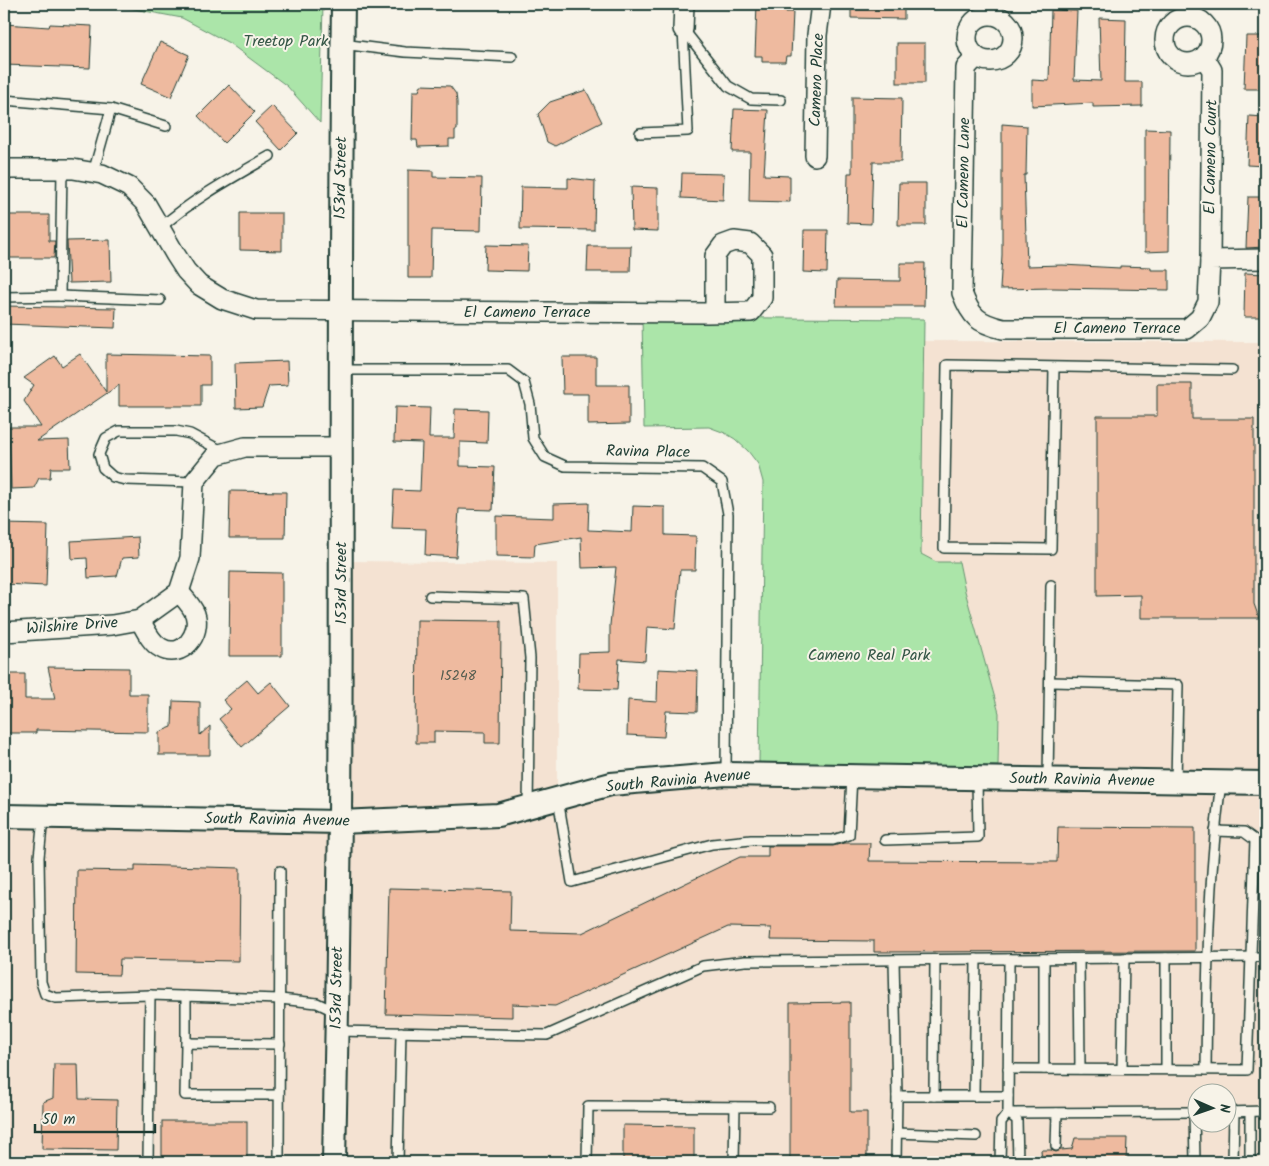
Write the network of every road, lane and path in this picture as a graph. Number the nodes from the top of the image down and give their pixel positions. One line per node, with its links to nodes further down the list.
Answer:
1 (343, 4): 5 (street, 153rd Street)
2 (684, 4): 4 (street)
3 (820, 4): 15 (street, Cameno Place)
4 (683, 29): 10 (lane); 13 (lane)
5 (342, 44): 6 (lane); 26 (street, 153rd Street)
6 (512, 57)
7 (976, 57): 22 (street, El Cameno Lane)
8 (1204, 57): 21 (street, El Cameno Court)
9 (4, 100): 11 (lane)
10 (781, 100)
11 (111, 109): 12 (lane); 18 (lane)
12 (166, 126)
13 (640, 133)
14 (270, 156): 19 (lane)
15 (815, 156)
16 (4, 169): 17 (street, El Cameno Terrace)
17 (62, 169): 18 (street, El Cameno Terrace); 24 (lane)
18 (92, 173): 19 (street, El Cameno Terrace)
19 (160, 228): 26 (street, El Cameno Terrace)
20 (1265, 259): 21 (street)
21 (1210, 260): 22 (street, El Cameno Terrace)
22 (962, 293)
23 (4, 296): 24 (lane)
24 (60, 296): 25 (lane)
25 (160, 300)
26 (340, 311): 27 (street, El Cameno Terrace); 29 (street, 153rd Street)
27 (715, 313)
28 (1054, 367): 28 (lane); 30 (lane)
29 (340, 370): 31 (street, 153rd Street); 40 (lane, Ravina Place)
30 (1232, 370)
31 (342, 447): 32 (street); 51 (street, 153rd Street)
32 (225, 452): 33 (street); 33 (lane)
33 (194, 482): 35 (street)
34 (1051, 585): 39 (lane)
35 (179, 592): 37 (street, Wilshire Drive); 37 (street, Wilshire Drive)
36 (430, 596): 48 (lane)
37 (140, 620): 38 (street, Wilshire Drive)
38 (4, 632)
39 (1050, 682): 43 (lane); 44 (lane)
40 (726, 774): 41 (street, South Ravinia Avenue); 47 (street, South Ravinia Avenue)
41 (852, 776): 42 (street, South Ravinia Avenue); 47 (lane)
42 (976, 779): 43 (street, South Ravinia Avenue); 53 (lane)
43 (1048, 780): 44 (street, South Ravinia Avenue)
44 (1176, 782): 45 (street, South Ravinia Avenue)
45 (1221, 783): 46 (street, South Ravinia Avenue); 52 (lane)
46 (1265, 783)
47 (558, 798): 48 (street, South Ravinia Avenue)
48 (528, 807): 51 (street, South Ravinia Avenue)
49 (4, 816): 50 (street, South Ravinia Avenue)
50 (43, 817): 51 (street, South Ravinia Avenue); 66 (lane)
51 (340, 822): 69 (street, 153rd Street)
52 (1214, 830): 55 (lane); 59 (lane)
53 (885, 840)
54 (280, 871): 68 (lane)
55 (1250, 957): 56 (lane); 59 (lane); 78 (lane)
56 (1265, 957)
57 (1124, 958): 58 (lane); 63 (lane); 76 (lane)
58 (1166, 958): 59 (lane); 77 (lane)
59 (1207, 958): 78 (lane)
60 (976, 959): 61 (lane); 65 (lane); 82 (lane)
61 (1008, 959): 62 (lane); 73 (lane)
62 (1044, 959): 63 (lane); 74 (lane)
63 (1080, 959): 75 (lane)
64 (894, 960): 65 (lane); 70 (lane); 80 (lane)
65 (935, 960): 81 (lane)
66 (150, 995): 67 (lane); 97 (lane)
67 (186, 996): 68 (lane); 71 (lane)
68 (280, 999): 69 (lane); 72 (lane)
69 (337, 1022): 70 (lane); 99 (street, 153rd Street)
70 (401, 1032): 100 (lane)
71 (186, 1043): 72 (lane); 79 (lane)
72 (280, 1044): 79 (lane)
73 (1008, 1069): 74 (lane); 83 (lane)
74 (1044, 1069): 75 (lane)
75 (1080, 1069): 76 (lane)
76 (1122, 1069): 77 (lane)
77 (1166, 1070): 78 (lane)
78 (1206, 1070)
79 (279, 1095): 98 (lane)
80 (897, 1096): 81 (lane); 92 (lane)
81 (934, 1096): 82 (lane)
82 (974, 1096): 83 (lane)
83 (1008, 1096): 90 (lane)
84 (735, 1107): 85 (lane); 101 (lane); 102 (lane)
85 (769, 1107)
86 (1186, 1112): 91 (lane)
87 (1236, 1112): 88 (lane)
88 (1250, 1112): 89 (lane); 108 (lane)
89 (1265, 1112)
90 (1008, 1113): 91 (lane); 104 (lane); 105 (lane)
91 (1057, 1113): 96 (lane)
92 (896, 1133): 95 (lane); 103 (lane)
93 (1195, 1134): 106 (lane)
94 (1231, 1134): 107 (lane)
95 (976, 1136)
96 (1056, 1146)
97 (148, 1162)
98 (279, 1162)
99 (334, 1162)
100 (398, 1162)
101 (587, 1162)
102 (734, 1162)
103 (896, 1162)
104 (1000, 1162)
105 (1018, 1162)
106 (1195, 1162)
107 (1233, 1162)
108 (1250, 1162)

